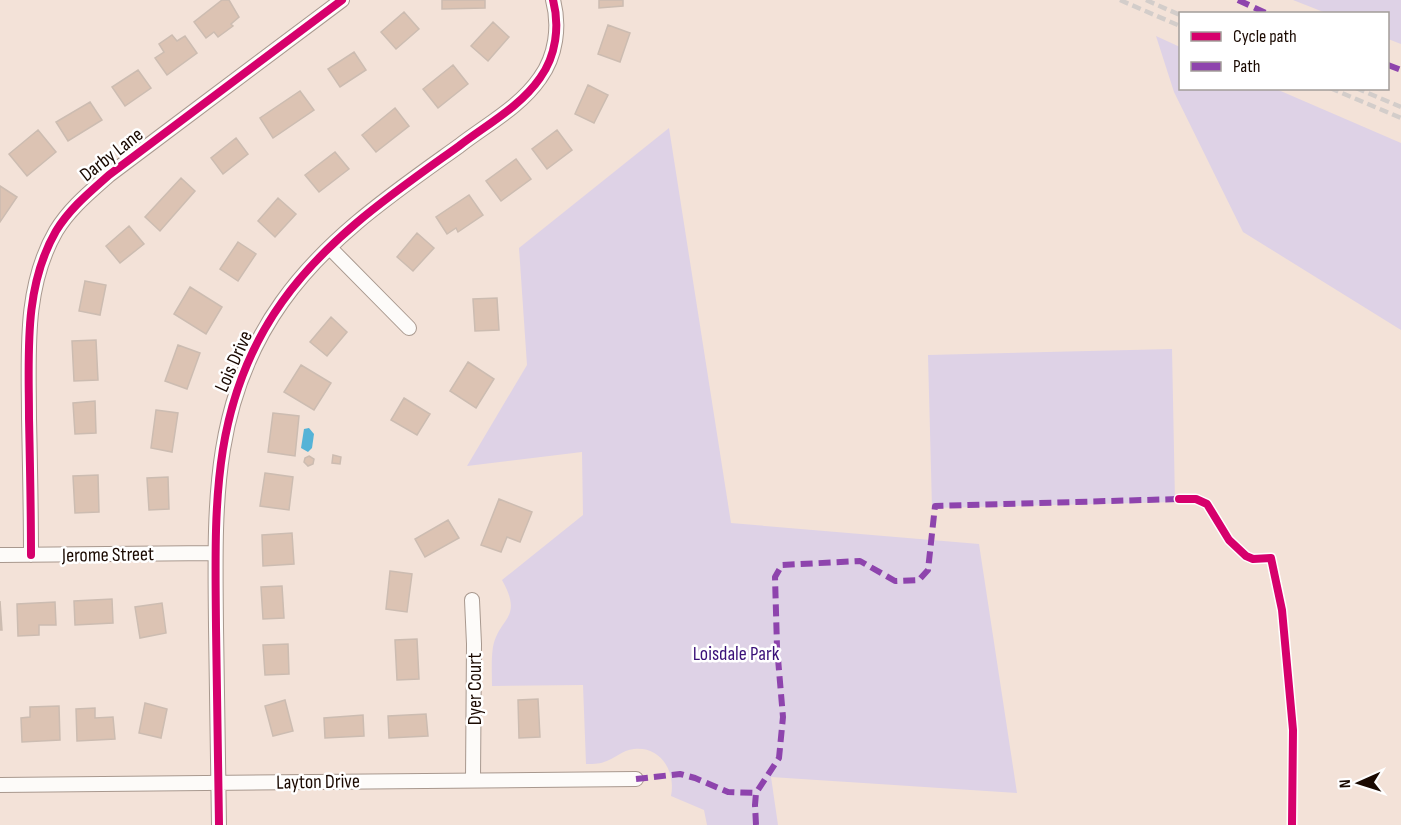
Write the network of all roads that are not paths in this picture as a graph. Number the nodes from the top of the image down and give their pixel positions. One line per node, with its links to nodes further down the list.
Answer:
1 (342, 0): 7 (street, Darby Lane)
2 (552, 0): 3 (street, Lois Drive)
3 (330, 248): 4 (street); 5 (street, Lois Drive)
4 (409, 328)
5 (215, 553): 7 (street, Jerome Street); 11 (street, Lois Drive)
6 (0, 555): 7 (street, Jerome Street)
7 (31, 555)
8 (472, 600): 9 (street, Dyer Court)
9 (473, 779): 10 (street, Layton Drive); 11 (street, Layton Drive)
10 (636, 779)
11 (218, 783): 12 (street, Layton Drive); 13 (street, Lois Drive)
12 (0, 785)
13 (219, 825)

